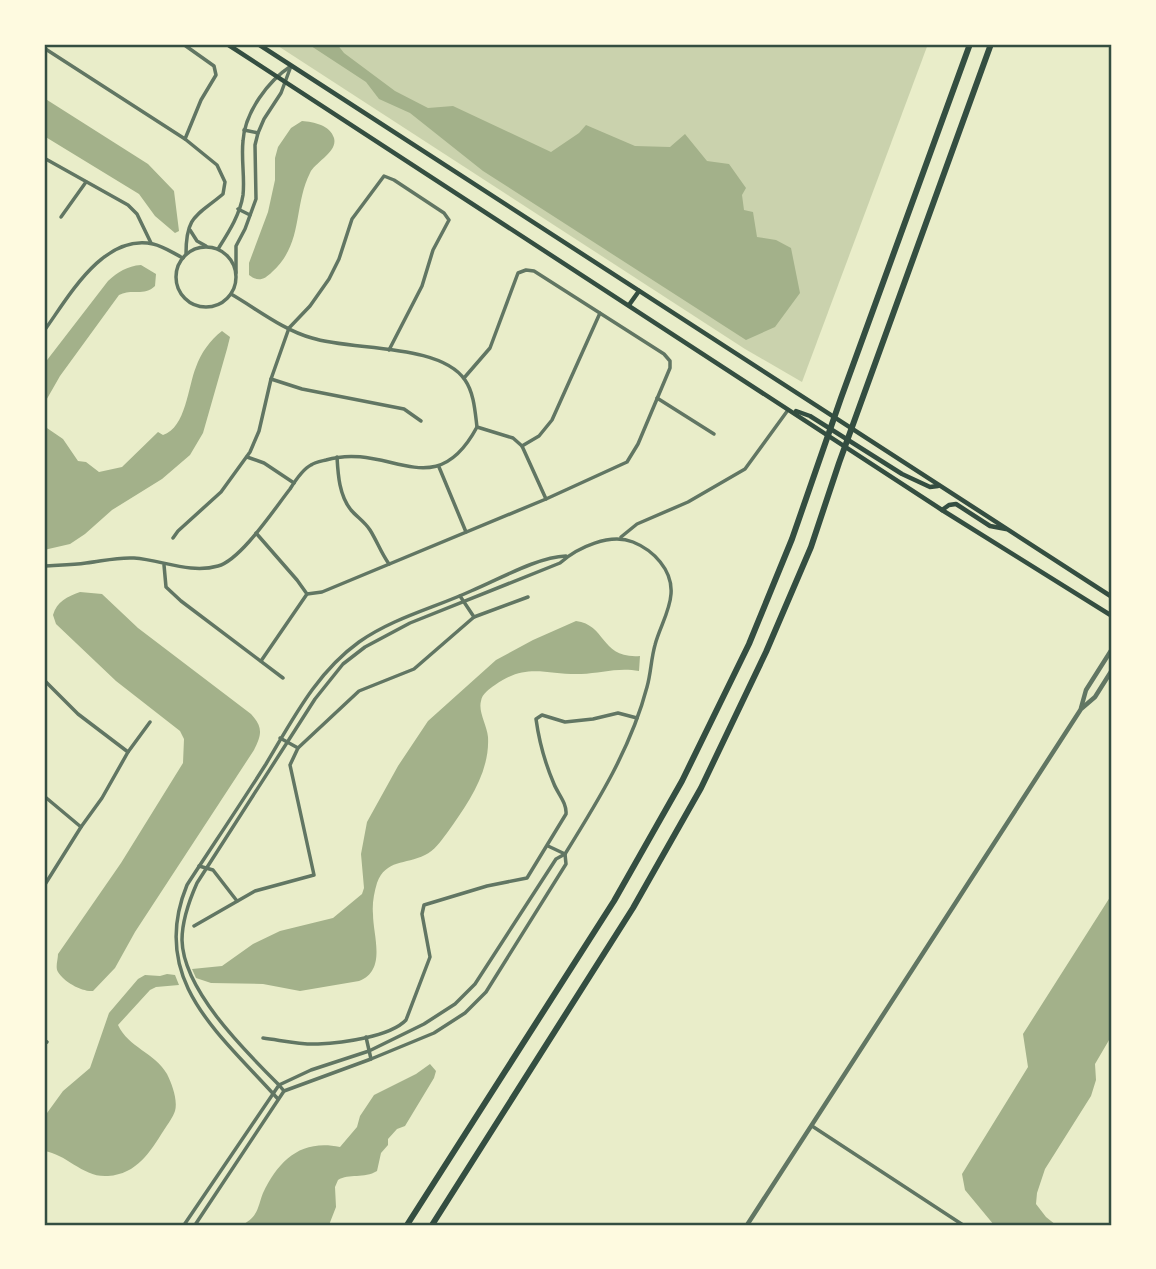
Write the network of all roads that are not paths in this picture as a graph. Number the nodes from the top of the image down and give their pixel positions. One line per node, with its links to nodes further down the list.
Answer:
1 (183, 44): 12 (street)
2 (227, 44): 8 (main road)
3 (258, 44): 7 (main road)
4 (970, 44): 95 (highway)
5 (991, 44): 96 (highway)
6 (44, 48): 12 (street)
7 (292, 66): 8 (street); 9 (street); 25 (main road)
8 (276, 76): 9 (main road); 10 (street)
9 (286, 82): 11 (street); 27 (main road)
10 (244, 130): 11 (street); 16 (street)
11 (258, 133): 17 (street)
12 (185, 139): 19 (street)
13 (46, 159): 14 (street); 15 (street)
14 (44, 164)
15 (86, 181): 18 (street); 20 (street)
16 (238, 209): 17 (street); 22 (street)
17 (250, 215): 24 (street)
18 (61, 217)
19 (189, 228): 21 (street); 23 (street)
20 (152, 244): 23 (street); 30 (street)
21 (208, 247): 22 (street); 23 (street)
22 (218, 249): 24 (street)
23 (184, 256): 26 (street)
24 (236, 273): 26 (street)
25 (639, 291): 27 (main road); 44 (main road)
26 (231, 294): 29 (street)
27 (629, 305): 35 (main road)
28 (600, 313): 32 (street); 34 (street); 39 (street)
29 (289, 328): 31 (street); 31 (street); 33 (street)
30 (44, 331)
31 (389, 350): 32 (street)
32 (464, 378): 37 (street)
33 (271, 379): 36 (street); 40 (street)
34 (657, 398): 38 (street); 45 (street)
35 (788, 409): 44 (main road); 46 (main road); 50 (street)
36 (421, 421)
37 (477, 427): 39 (street); 42 (street)
38 (714, 434)
39 (522, 446): 45 (street)
40 (247, 457): 43 (street); 51 (street)
41 (337, 457): 42 (street); 43 (street); 53 (street)
42 (439, 467): 48 (street)
43 (294, 483): 49 (street)
44 (940, 485): 47 (main road)
45 (546, 499): 48 (street)
46 (942, 510): 47 (main road); 62 (main road)
47 (1010, 530): 59 (main road)
48 (466, 532): 53 (street)
49 (256, 533): 54 (street); 56 (street)
50 (621, 537): 52 (street); 69 (street)
51 (173, 538)
52 (568, 556): 57 (street); 60 (street)
53 (389, 564): 56 (street)
54 (164, 565): 55 (street); 64 (street)
55 (44, 566)
56 (307, 594): 64 (street)
57 (460, 596): 60 (street); 71 (street)
58 (528, 597): 61 (street)
59 (1112, 597)
60 (464, 601): 61 (street); 72 (street)
61 (474, 617): 73 (street)
62 (1112, 617)
63 (1112, 649): 68 (street)
64 (261, 661): 66 (street)
65 (1112, 670): 68 (street)
66 (284, 678)
67 (44, 680): 74 (street)
68 (1081, 709): 92 (street)
69 (638, 718): 77 (street); 78 (street)
70 (150, 722): 74 (street)
71 (279, 738): 72 (street); 79 (street)
72 (288, 741): 73 (street); 80 (street)
73 (298, 748): 82 (street)
74 (128, 752): 76 (street)
75 (44, 796): 76 (street)
76 (81, 827): 81 (street)
77 (547, 845): 78 (street); 84 (street)
78 (565, 854): 86 (street); 87 (street)
79 (199, 866): 80 (street); 90 (street)
80 (207, 868): 82 (street); 88 (street)
81 (44, 886)
82 (237, 901): 83 (street)
83 (194, 926)
84 (366, 1037): 85 (street); 86 (street)
85 (262, 1038)
86 (369, 1051): 87 (street); 88 (street)
87 (371, 1059): 89 (street)
88 (279, 1086): 89 (street); 90 (street)
89 (284, 1091): 91 (street)
90 (272, 1092): 91 (street); 93 (street)
91 (278, 1099): 94 (street)
92 (811, 1126): 97 (street); 98 (street)
93 (184, 1225)
94 (195, 1225)
95 (405, 1225)
96 (432, 1225)
97 (747, 1225)
98 (963, 1225)

